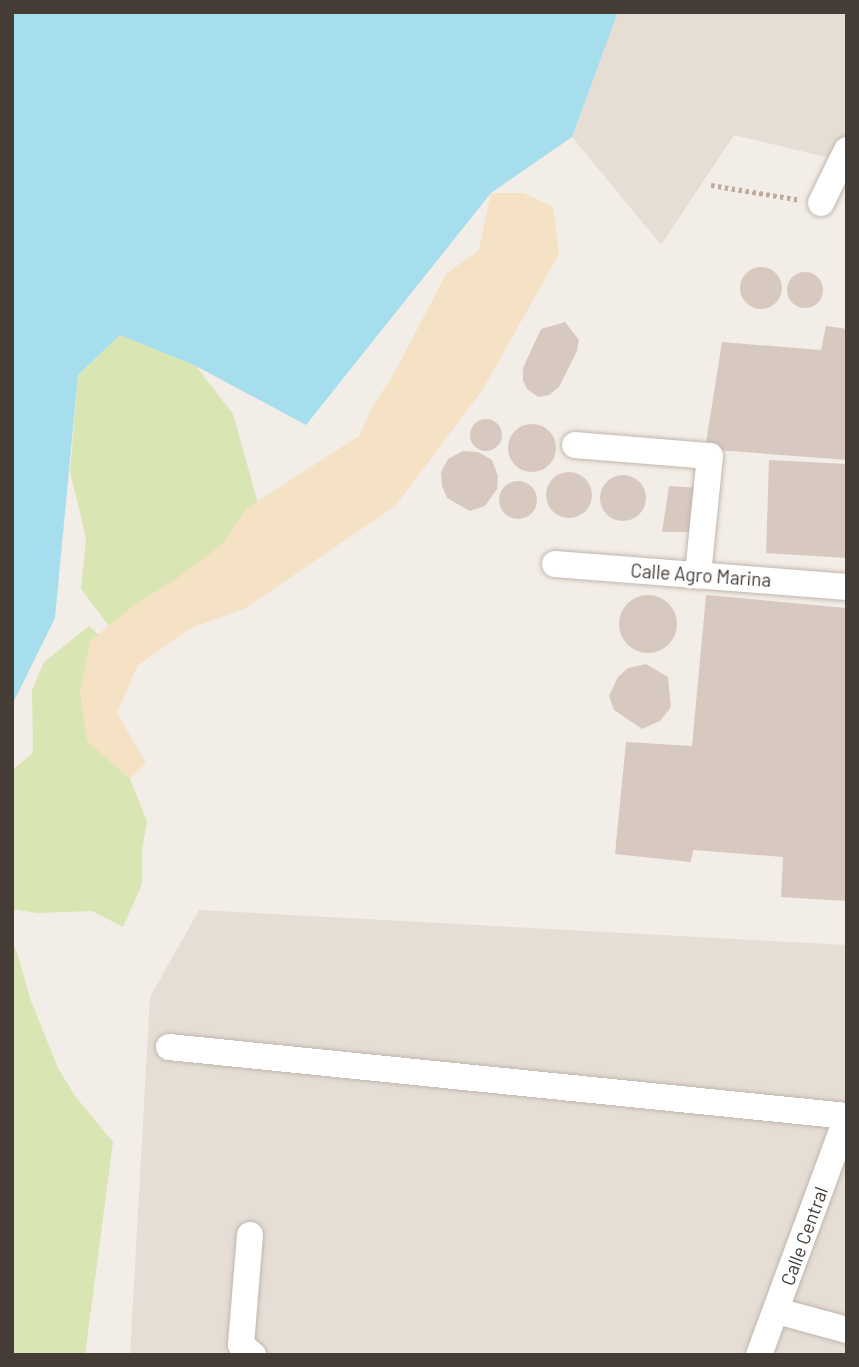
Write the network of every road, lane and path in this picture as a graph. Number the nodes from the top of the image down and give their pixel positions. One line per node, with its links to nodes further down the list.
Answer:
1 (847, 150): 3 (street)
2 (711, 185): 3 (path)
3 (821, 203)
4 (575, 445): 6 (street)
5 (555, 564): 6 (street, Calle Agro Marina)
6 (698, 575): 7 (street, Calle Agro Marina)
7 (847, 587)
8 (169, 1047): 9 (street)
9 (847, 1116): 11 (street, Calle Central)
10 (250, 1235): 13 (street)
11 (777, 1311): 12 (street); 14 (street, Calle Central)
12 (847, 1330)
13 (253, 1355)
14 (759, 1355)

